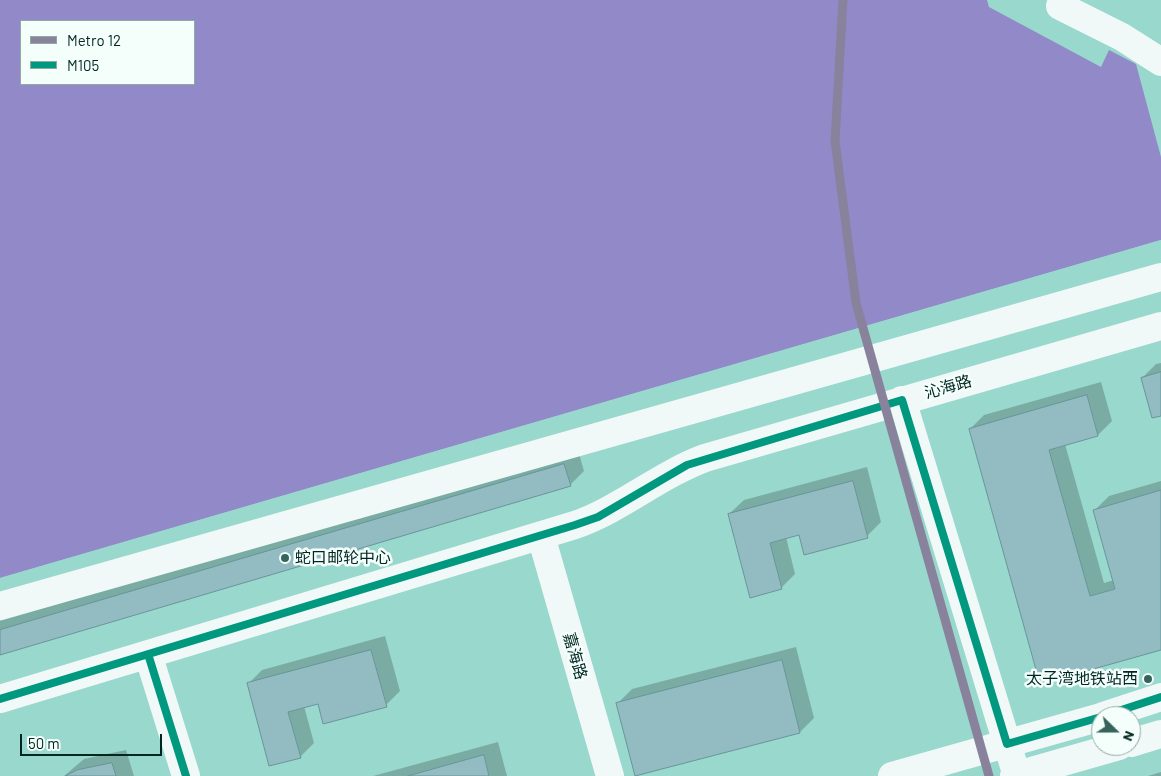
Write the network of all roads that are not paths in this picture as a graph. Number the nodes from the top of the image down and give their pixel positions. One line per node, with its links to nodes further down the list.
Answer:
1 (1060, 6): 2 (street)
2 (1161, 62)
3 (1161, 277): 7 (street)
4 (1161, 326): 5 (street, 沁海路)
5 (902, 400): 6 (street, 沁海路); 15 (street)
6 (541, 536): 8 (street, 沁海路); 18 (street, 嘉海路)
7 (0, 606)
8 (148, 654): 10 (street, 沁海路); 17 (street)
9 (1161, 697): 11 (street)
10 (0, 699)
11 (1133, 706)
12 (1091, 719): 15 (street)
13 (1161, 734): 14 (street)
14 (1141, 739)
15 (1007, 744): 19 (street); 20 (street)
16 (1091, 754): 20 (street)
17 (186, 776)
18 (610, 776)
19 (892, 776)
20 (1016, 776)

